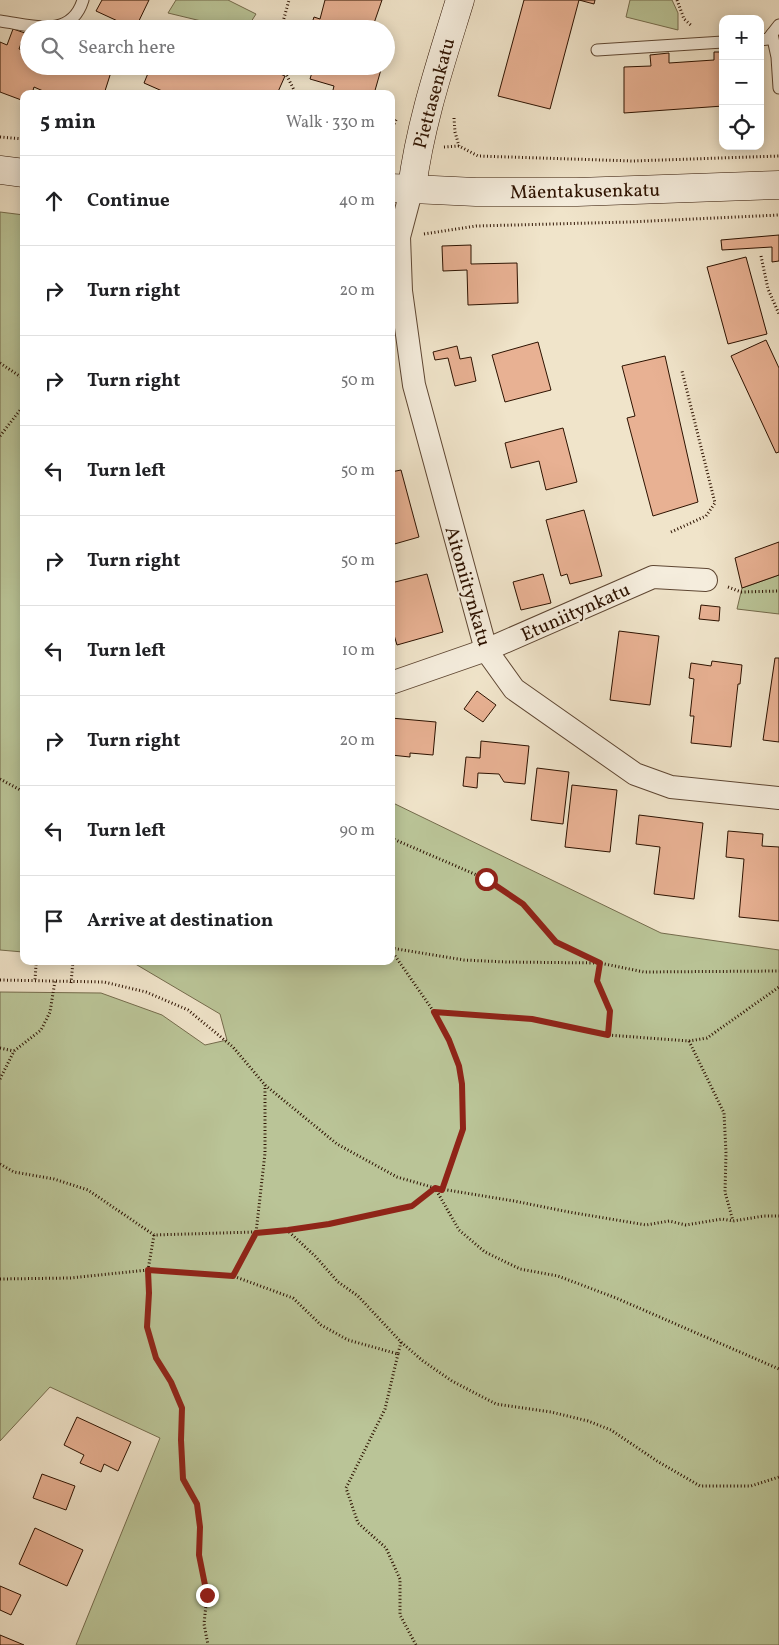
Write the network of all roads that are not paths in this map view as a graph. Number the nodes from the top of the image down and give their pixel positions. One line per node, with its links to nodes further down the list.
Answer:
1 (83, 0): 3 (lane)
2 (460, 0): 14 (main road, Piettasenkatu)
3 (70, 20)
4 (0, 21): 5 (lane)
5 (20, 24)
6 (776, 30): 7 (lane); 10 (lane)
7 (764, 40)
8 (717, 42): 9 (lane)
9 (597, 50)
10 (779, 88)
11 (0, 170): 12 (main road)
12 (20, 172)
13 (779, 185): 14 (main road, Mäentakusenkatu)
14 (402, 188): 16 (street, Aitoniitynkatu)
15 (706, 580): 16 (street, Etuniitynkatu)
16 (486, 650): 17 (street, Etuniitynkatu); 18 (street, Aitoniitynkatu)
17 (395, 682)
18 (779, 798)

